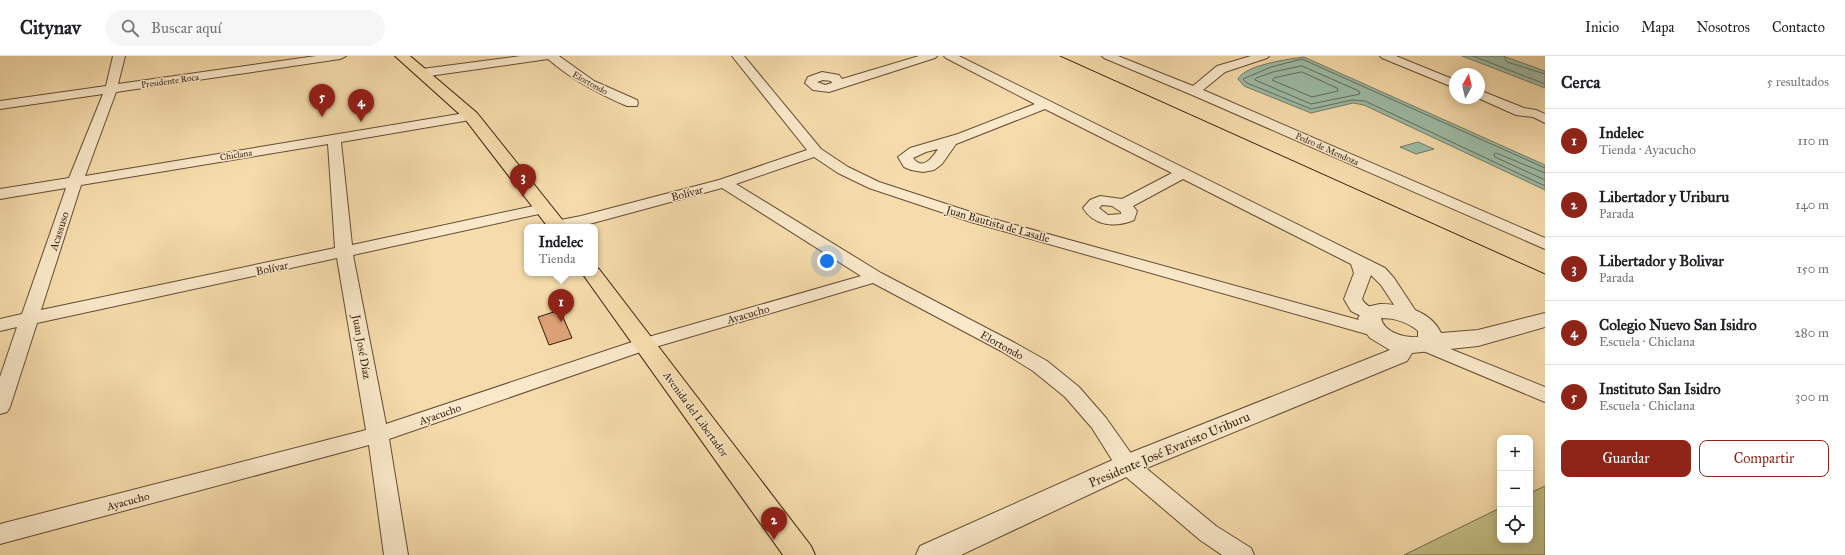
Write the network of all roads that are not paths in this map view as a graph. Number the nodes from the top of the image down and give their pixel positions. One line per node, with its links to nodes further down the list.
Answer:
1 (119, 56): 17 (street, Acassuso)
2 (340, 56): 17 (street, Presidente Roca)
3 (402, 56): 14 (main road)
4 (546, 56): 14 (street)
5 (552, 56): 20 (street, Elortondo)
6 (738, 56): 27 (street, Juan Bautista de Lasalle)
7 (931, 56): 16 (street)
8 (950, 56): 21 (street)
9 (1108, 56): 18 (street, Pedro de Mendoza)
10 (1246, 56): 13 (street)
11 (1263, 56): 13 (street)
12 (1386, 56): 15 (street)
13 (1227, 67): 18 (street)
14 (422, 73): 23 (main road)
15 (1449, 82)
16 (839, 84)
17 (111, 89): 22 (street, Presidente Roca); 29 (street, Acassuso)
18 (1194, 91): 36 (street, Pedro de Mendoza)
19 (1485, 97): 24 (street)
20 (632, 103)
21 (1046, 104): 26 (street); 28 (street)
22 (0, 105)
23 (471, 116): 25 (street, Chiclana); 33 (main road)
24 (1545, 120)
25 (334, 139): 29 (street, Chiclana); 37 (street, Juan José Díaz)
26 (951, 141)
27 (816, 152): 30 (street, Bolívar); 43 (street, Juan Bautista de Lasalle)
28 (1183, 173): 32 (street); 38 (street)
29 (75, 182): 31 (street, Chiclana); 41 (street, Acassuso)
30 (724, 183): 35 (street, Bolívar); 40 (street, Elortondo)
31 (0, 194)
32 (1122, 205)
33 (543, 209): 34 (main road); 37 (street, Bolívar)
34 (555, 224)
35 (567, 224)
36 (1545, 244)
37 (344, 252): 41 (street, Bolívar); 49 (street, Juan José Díaz)
38 (1359, 261): 43 (street); 45 (street)
39 (594, 276): 46 (main road, Avenida del Libertador)
40 (875, 277): 46 (street, Ayacucho); 50 (street, Elortondo)
41 (29, 319): 44 (street, Bolívar); 48 (street, Acassuso)
42 (1545, 320): 45 (street)
43 (1372, 321): 45 (street)
44 (0, 325)
45 (1418, 334): 47 (street); 50 (street, Presidente José Evaristo Uriburu)
46 (645, 344): 49 (street, Ayacucho); 53 (main road, Avenida del Libertador)
47 (1545, 395)
48 (0, 407)
49 (378, 436): 51 (street, Ayacucho); 52 (street, Juan José Díaz)
50 (1127, 465): 54 (street, Presidente José Evaristo Uriburu); 55 (street, Elortondo)
51 (0, 534)
52 (396, 555)
53 (800, 555)
54 (932, 555)
55 (1242, 555)

